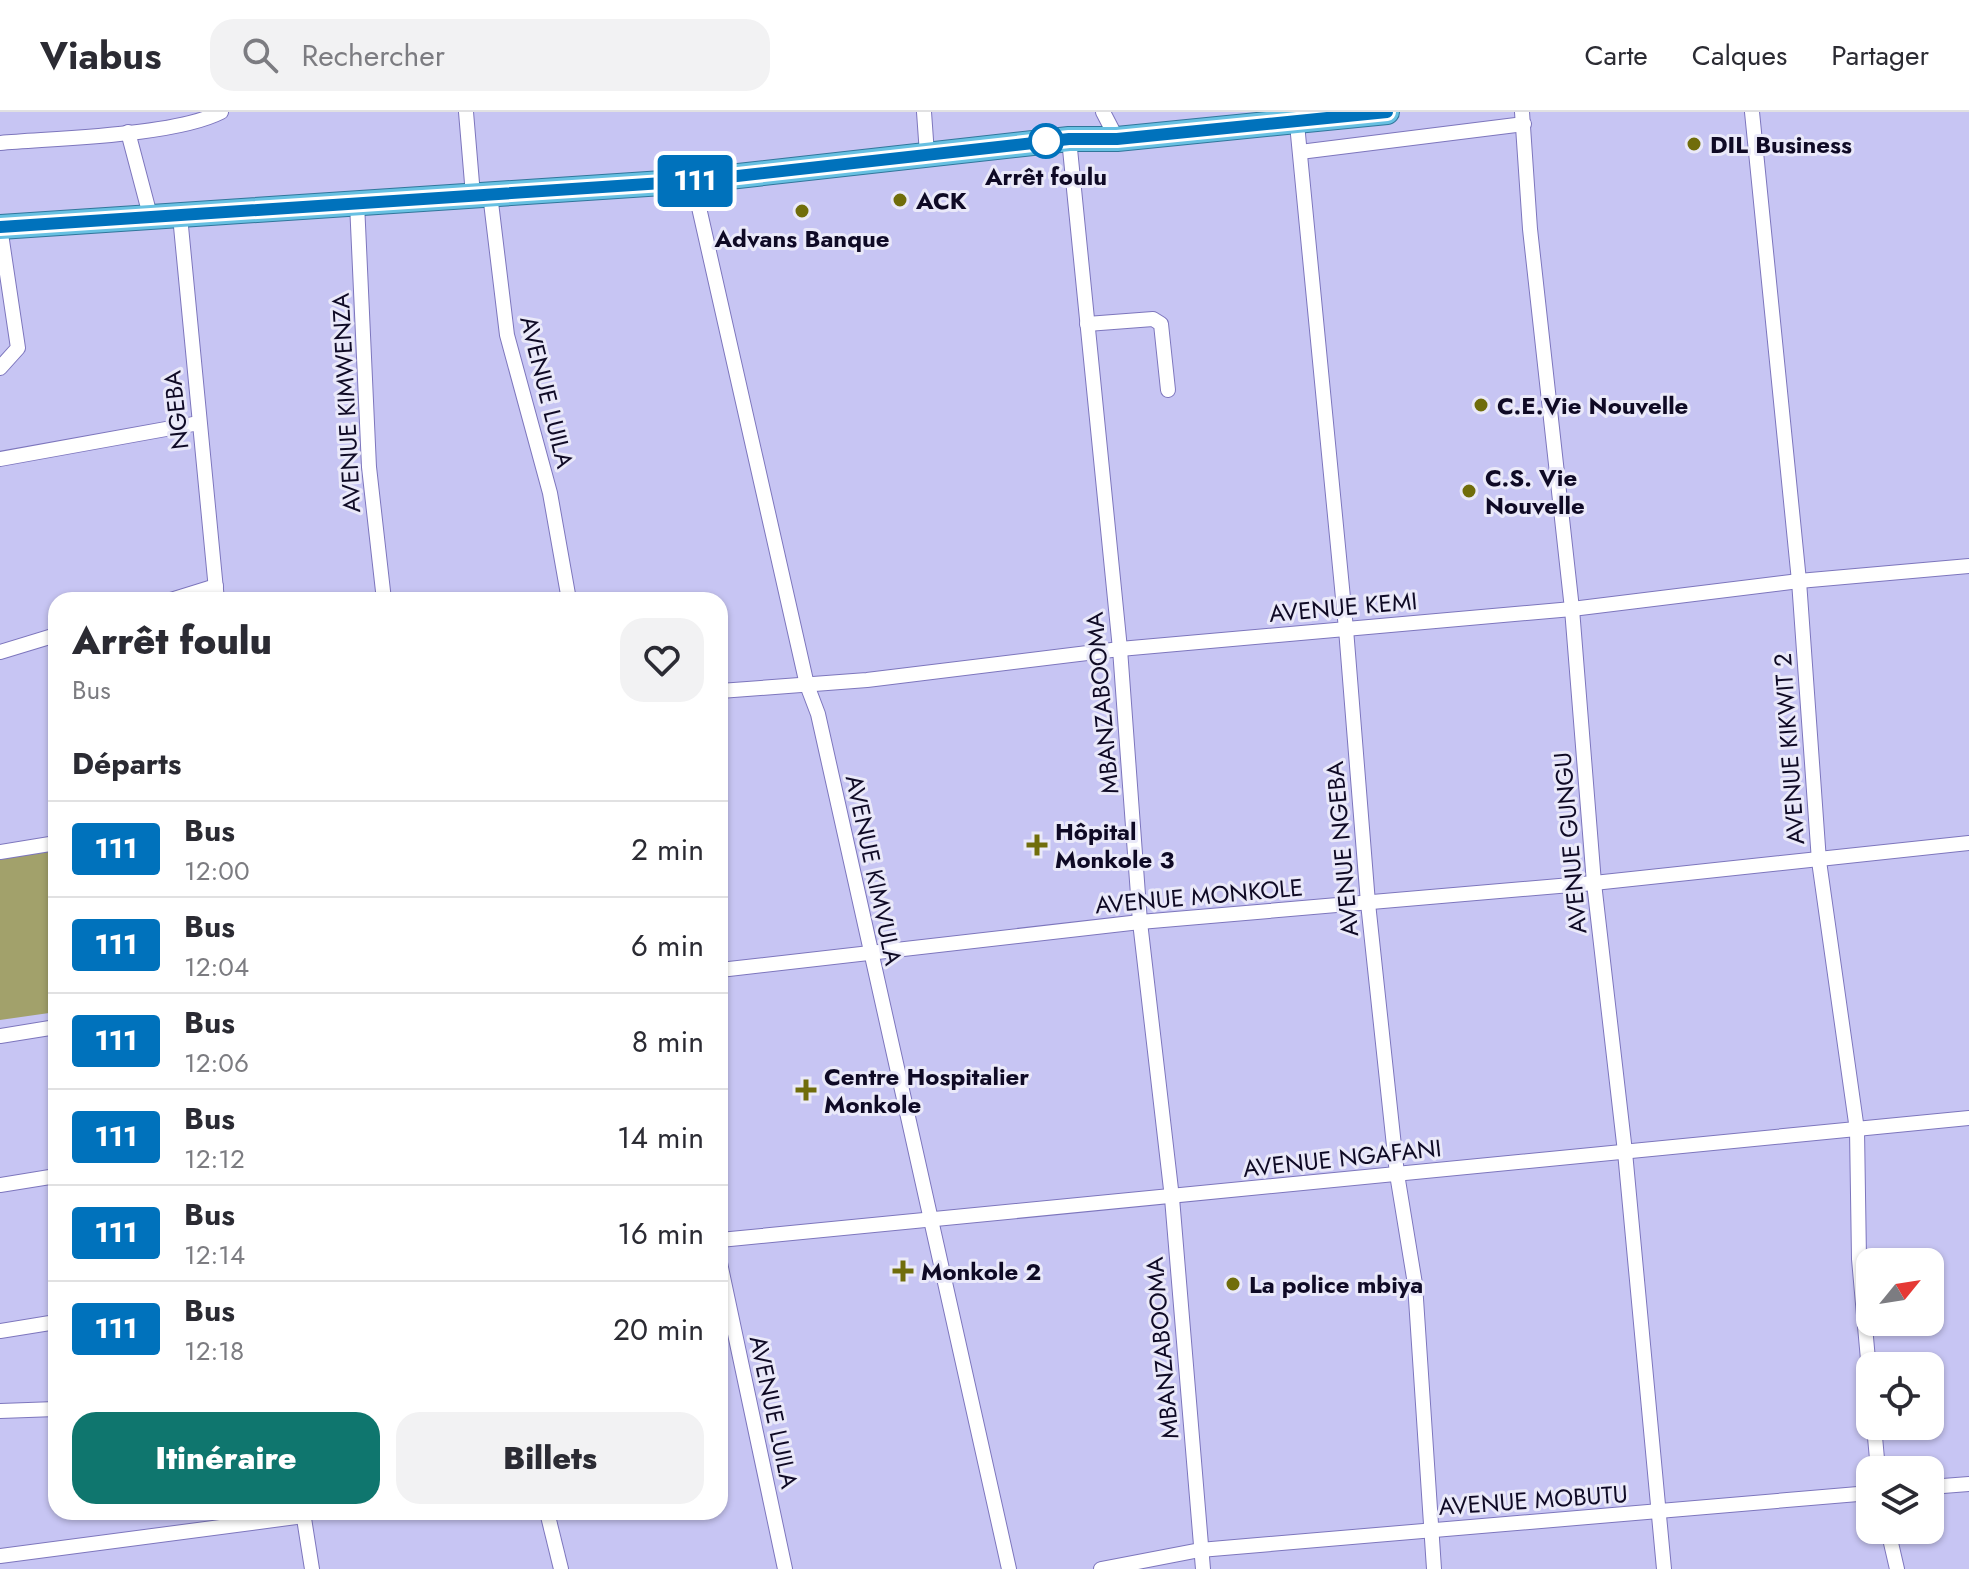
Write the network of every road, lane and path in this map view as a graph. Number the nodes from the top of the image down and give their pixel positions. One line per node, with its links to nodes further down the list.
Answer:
1 (221, 112): 9 (street)
2 (466, 112): 16 (street, AVENUE LUILA)
3 (924, 112): 14 (street)
4 (1103, 112): 11 (street)
5 (1387, 112): 8 (highway)
6 (1752, 112): 27 (street, AVENUE KIKWIT 2)
7 (1523, 118): 13 (street); 31 (street, AVENUE GUNGU)
8 (1297, 124): 11 (highway); 13 (street, AVENUE NGEBA)
9 (128, 132): 12 (street); 19 (street)
10 (1069, 139): 11 (highway); 14 (highway); 21 (street, MBANZABOOMA)
11 (1117, 139)
12 (0, 143)
13 (1300, 152): 32 (street, AVENUE NGEBA)
14 (927, 154): 15 (highway)
15 (693, 181): 16 (highway); 36 (street, AVENUE KIMVULA)
16 (481, 194): 17 (highway); 30 (street, AVENUE LUILA)
17 (357, 203): 18 (highway); 29 (street, AVENUE KIMWENZA)
18 (180, 216): 19 (highway); 24 (street, NGEBA)
19 (151, 219): 20 (highway)
20 (0, 227): 22 (street)
21 (1087, 324): 23 (street); 34 (street, MBANZABOOMA)
22 (0, 368)
23 (1168, 390)
24 (199, 423): 25 (street); 28 (street, NGEBA)
25 (0, 459)
26 (1969, 566): 27 (street, AVENUE KEMI)
27 (1799, 581): 31 (street, AVENUE KEMI); 41 (street, AVENUE KIKWIT 2)
28 (216, 592)
29 (383, 592)
30 (568, 592)
31 (1572, 609): 32 (street, AVENUE KEMI); 42 (street, AVENUE GUNGU)
32 (1346, 629): 34 (street, AVENUE KEMI); 43 (street, AVENUE NGEBA)
33 (48, 637): 35 (street)
34 (1120, 649): 36 (street, AVENUE KEMI); 44 (street, MBANZABOOMA)
35 (0, 652)
36 (807, 685): 37 (street, AVENUE KEMI); 45 (street, AVENUE KIMVULA)
37 (728, 690)
38 (1969, 843): 41 (street, AVENUE MONKOLE)
39 (48, 844): 40 (street)
40 (0, 852)
41 (1819, 861): 42 (street, AVENUE MONKOLE); 50 (street, AVENUE KIKWIT 2)
42 (1594, 883): 43 (street, AVENUE MONKOLE); 51 (street, AVENUE GUNGU)
43 (1368, 903): 44 (street, AVENUE MONKOLE); 52 (street, AVENUE NGEBA)
44 (1140, 922): 45 (street, AVENUE MONKOLE); 55 (street, MBANZABOOMA)
45 (870, 955): 46 (street, AVENUE MONKOLE); 56 (street, AVENUE KIMVULA)
46 (728, 969)
47 (48, 1028): 48 (street)
48 (0, 1036)
49 (1969, 1118): 50 (street, AVENUE NGAFANI)
50 (1857, 1130): 51 (street, AVENUE NGAFANI); 61 (street, AVENUE KIKWIT 2)
51 (1625, 1152): 52 (street, AVENUE NGAFANI); 67 (street, AVENUE GUNGU)
52 (1397, 1174): 55 (street, AVENUE NGAFANI); 71 (street, AVENUE NGEBA)
53 (48, 1177): 54 (street)
54 (0, 1185)
55 (1172, 1198): 56 (street, AVENUE NGAFANI); 73 (street, MBANZABOOMA)
56 (928, 1218): 57 (street, AVENUE NGAFANI); 78 (street, AVENUE KIMVULA)
57 (728, 1239)
58 (728, 1301): 77 (street, AVENUE LUILA)
59 (48, 1323): 60 (street)
60 (0, 1331)
61 (1867, 1352)
62 (48, 1409): 63 (street)
63 (0, 1411)
64 (1969, 1484): 65 (street)
65 (1944, 1486)
66 (1856, 1494): 67 (street, AVENUE MOBUTU)
67 (1661, 1513): 71 (street, AVENUE MOBUTU); 82 (street, AVENUE GUNGU)
68 (261, 1520): 74 (street)
69 (305, 1520): 75 (street)
70 (549, 1520): 76 (street)
71 (1431, 1530): 73 (street, AVENUE MOBUTU); 81 (street, AVENUE NGEBA)
72 (1891, 1544): 83 (street)
73 (1200, 1550): 79 (street, AVENUE MOBUTU); 80 (street, MBANZABOOMA)
74 (0, 1556)
75 (312, 1569)
76 (561, 1569)
77 (785, 1569)
78 (1009, 1569)
79 (1101, 1569)
80 (1203, 1569)
81 (1434, 1569)
82 (1664, 1569)
83 (1897, 1569)

